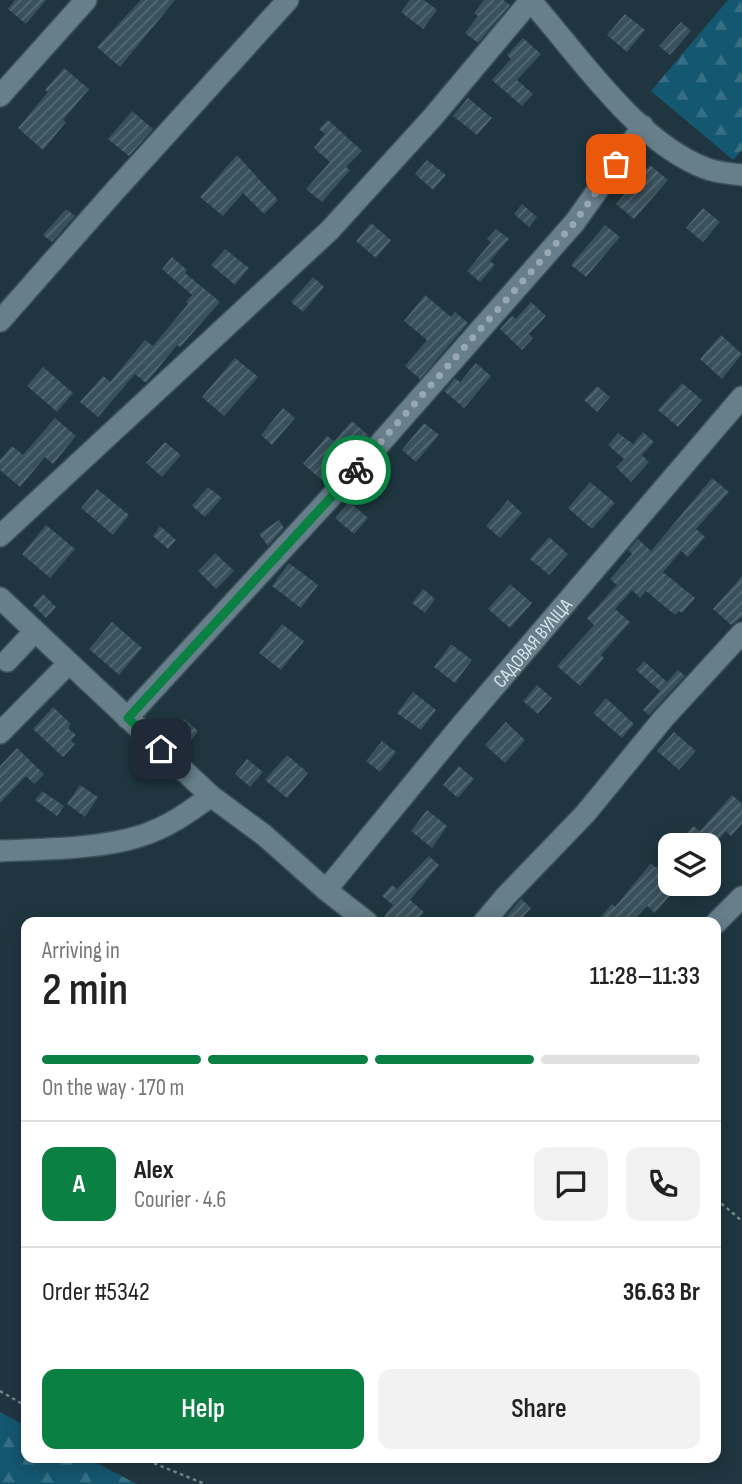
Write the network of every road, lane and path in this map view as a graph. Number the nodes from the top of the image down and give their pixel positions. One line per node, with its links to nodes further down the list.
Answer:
1 (86, 0): 4 (street)
2 (288, 0): 7 (street)
3 (530, 0): 5 (street); 9 (street)
4 (0, 96)
5 (643, 126): 6 (street); 15 (street)
6 (742, 175)
7 (0, 321)
8 (742, 397): 19 (street, САДОВАЯ ВУЛІЦА)
9 (0, 536)
10 (0, 598): 11 (street)
11 (34, 632): 13 (street); 14 (street)
12 (742, 633): 22 (street)
13 (7, 661)
14 (69, 663): 15 (street); 16 (street)
15 (128, 718): 17 (street)
16 (0, 733)
17 (211, 796): 18 (street); 19 (street)
18 (0, 851)
19 (326, 890): 21 (street)
20 (742, 897): 23 (street)
21 (361, 917)
22 (488, 917)
23 (721, 918)
24 (721, 1203): 25 (path)
25 (742, 1221)
26 (0, 1391): 27 (path)
27 (21, 1403)
28 (153, 1463): 29 (path)
29 (205, 1484)

